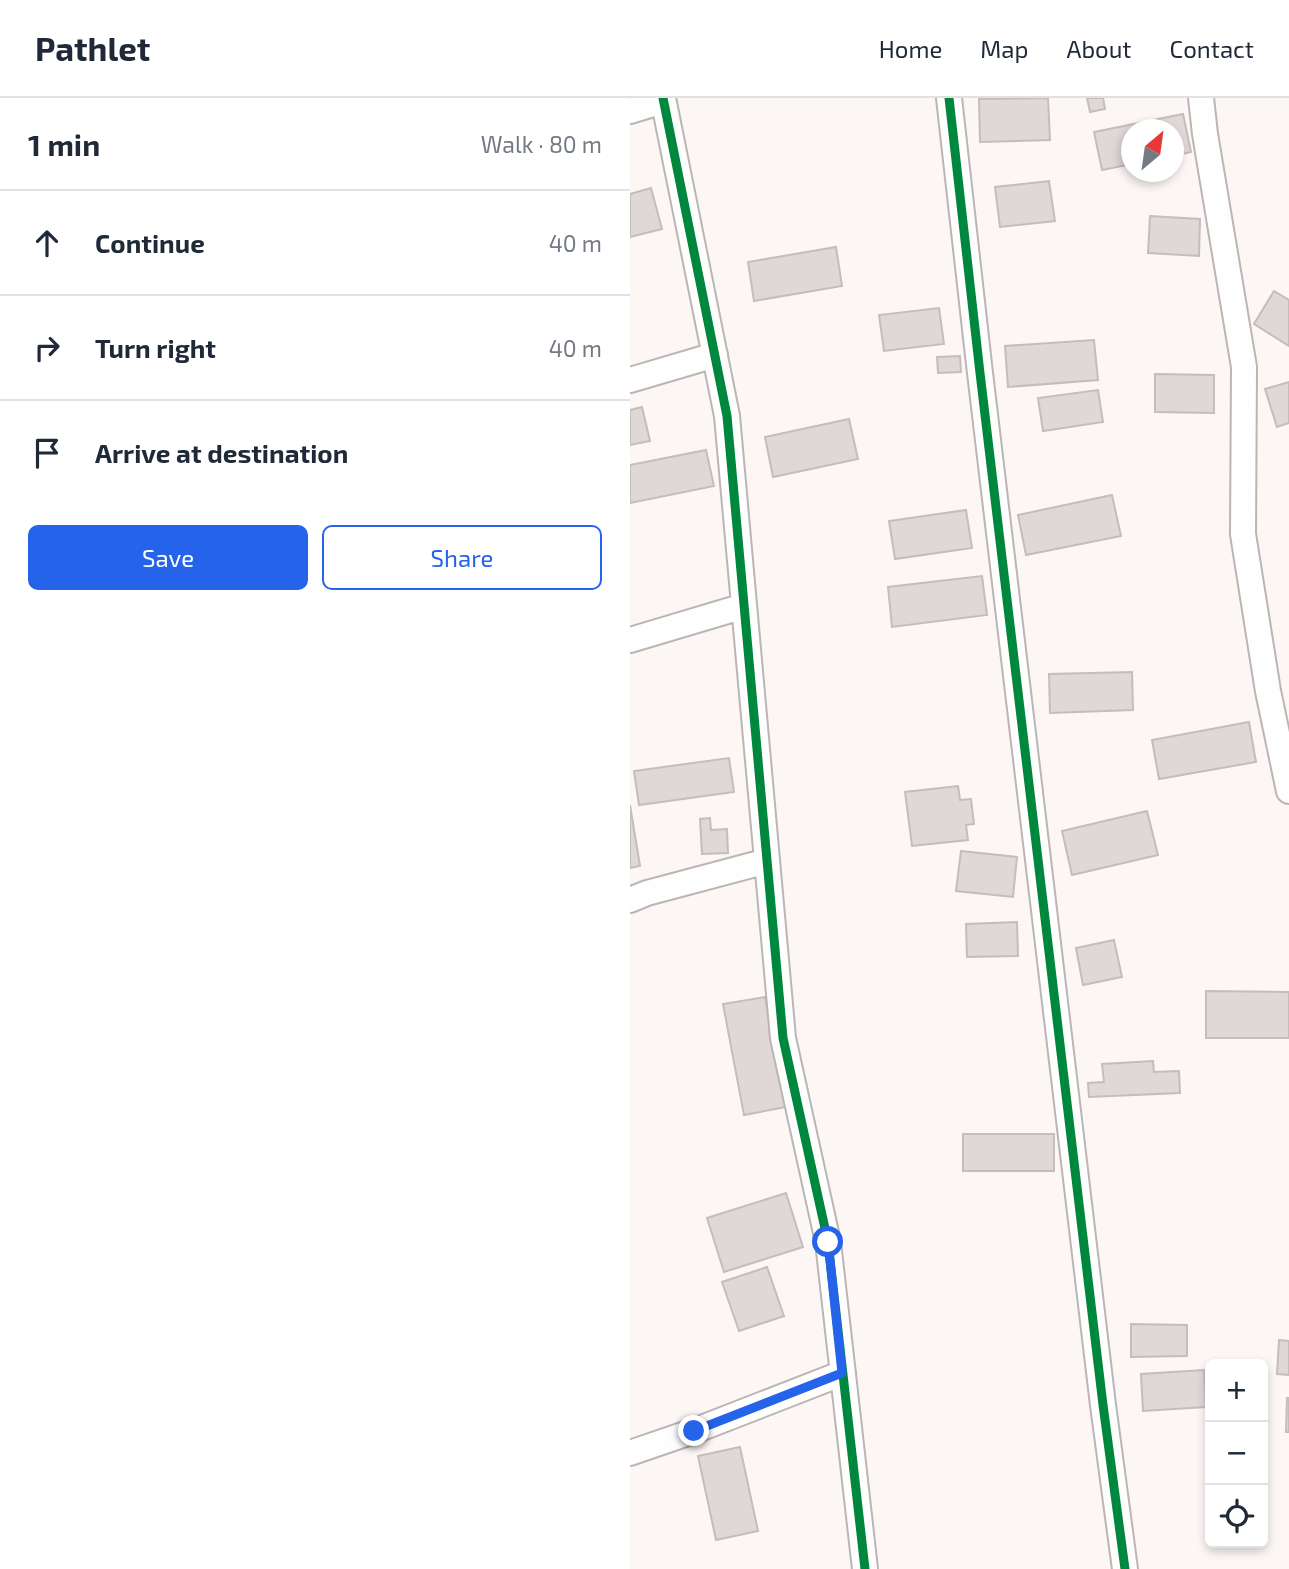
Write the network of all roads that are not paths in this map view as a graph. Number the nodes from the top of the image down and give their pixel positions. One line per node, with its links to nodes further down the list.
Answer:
1 (949, 98): 15 (street)
2 (1201, 98): 9 (street)
3 (663, 99): 4 (street); 5 (street)
4 (630, 111)
5 (715, 355): 6 (street); 7 (street)
6 (630, 380)
7 (744, 606): 8 (street); 10 (street)
8 (630, 640)
9 (1289, 791)
10 (767, 861): 11 (street); 12 (street)
11 (630, 900)
12 (842, 1373): 13 (street); 14 (street)
13 (630, 1453)
14 (865, 1569)
15 (1125, 1569)

